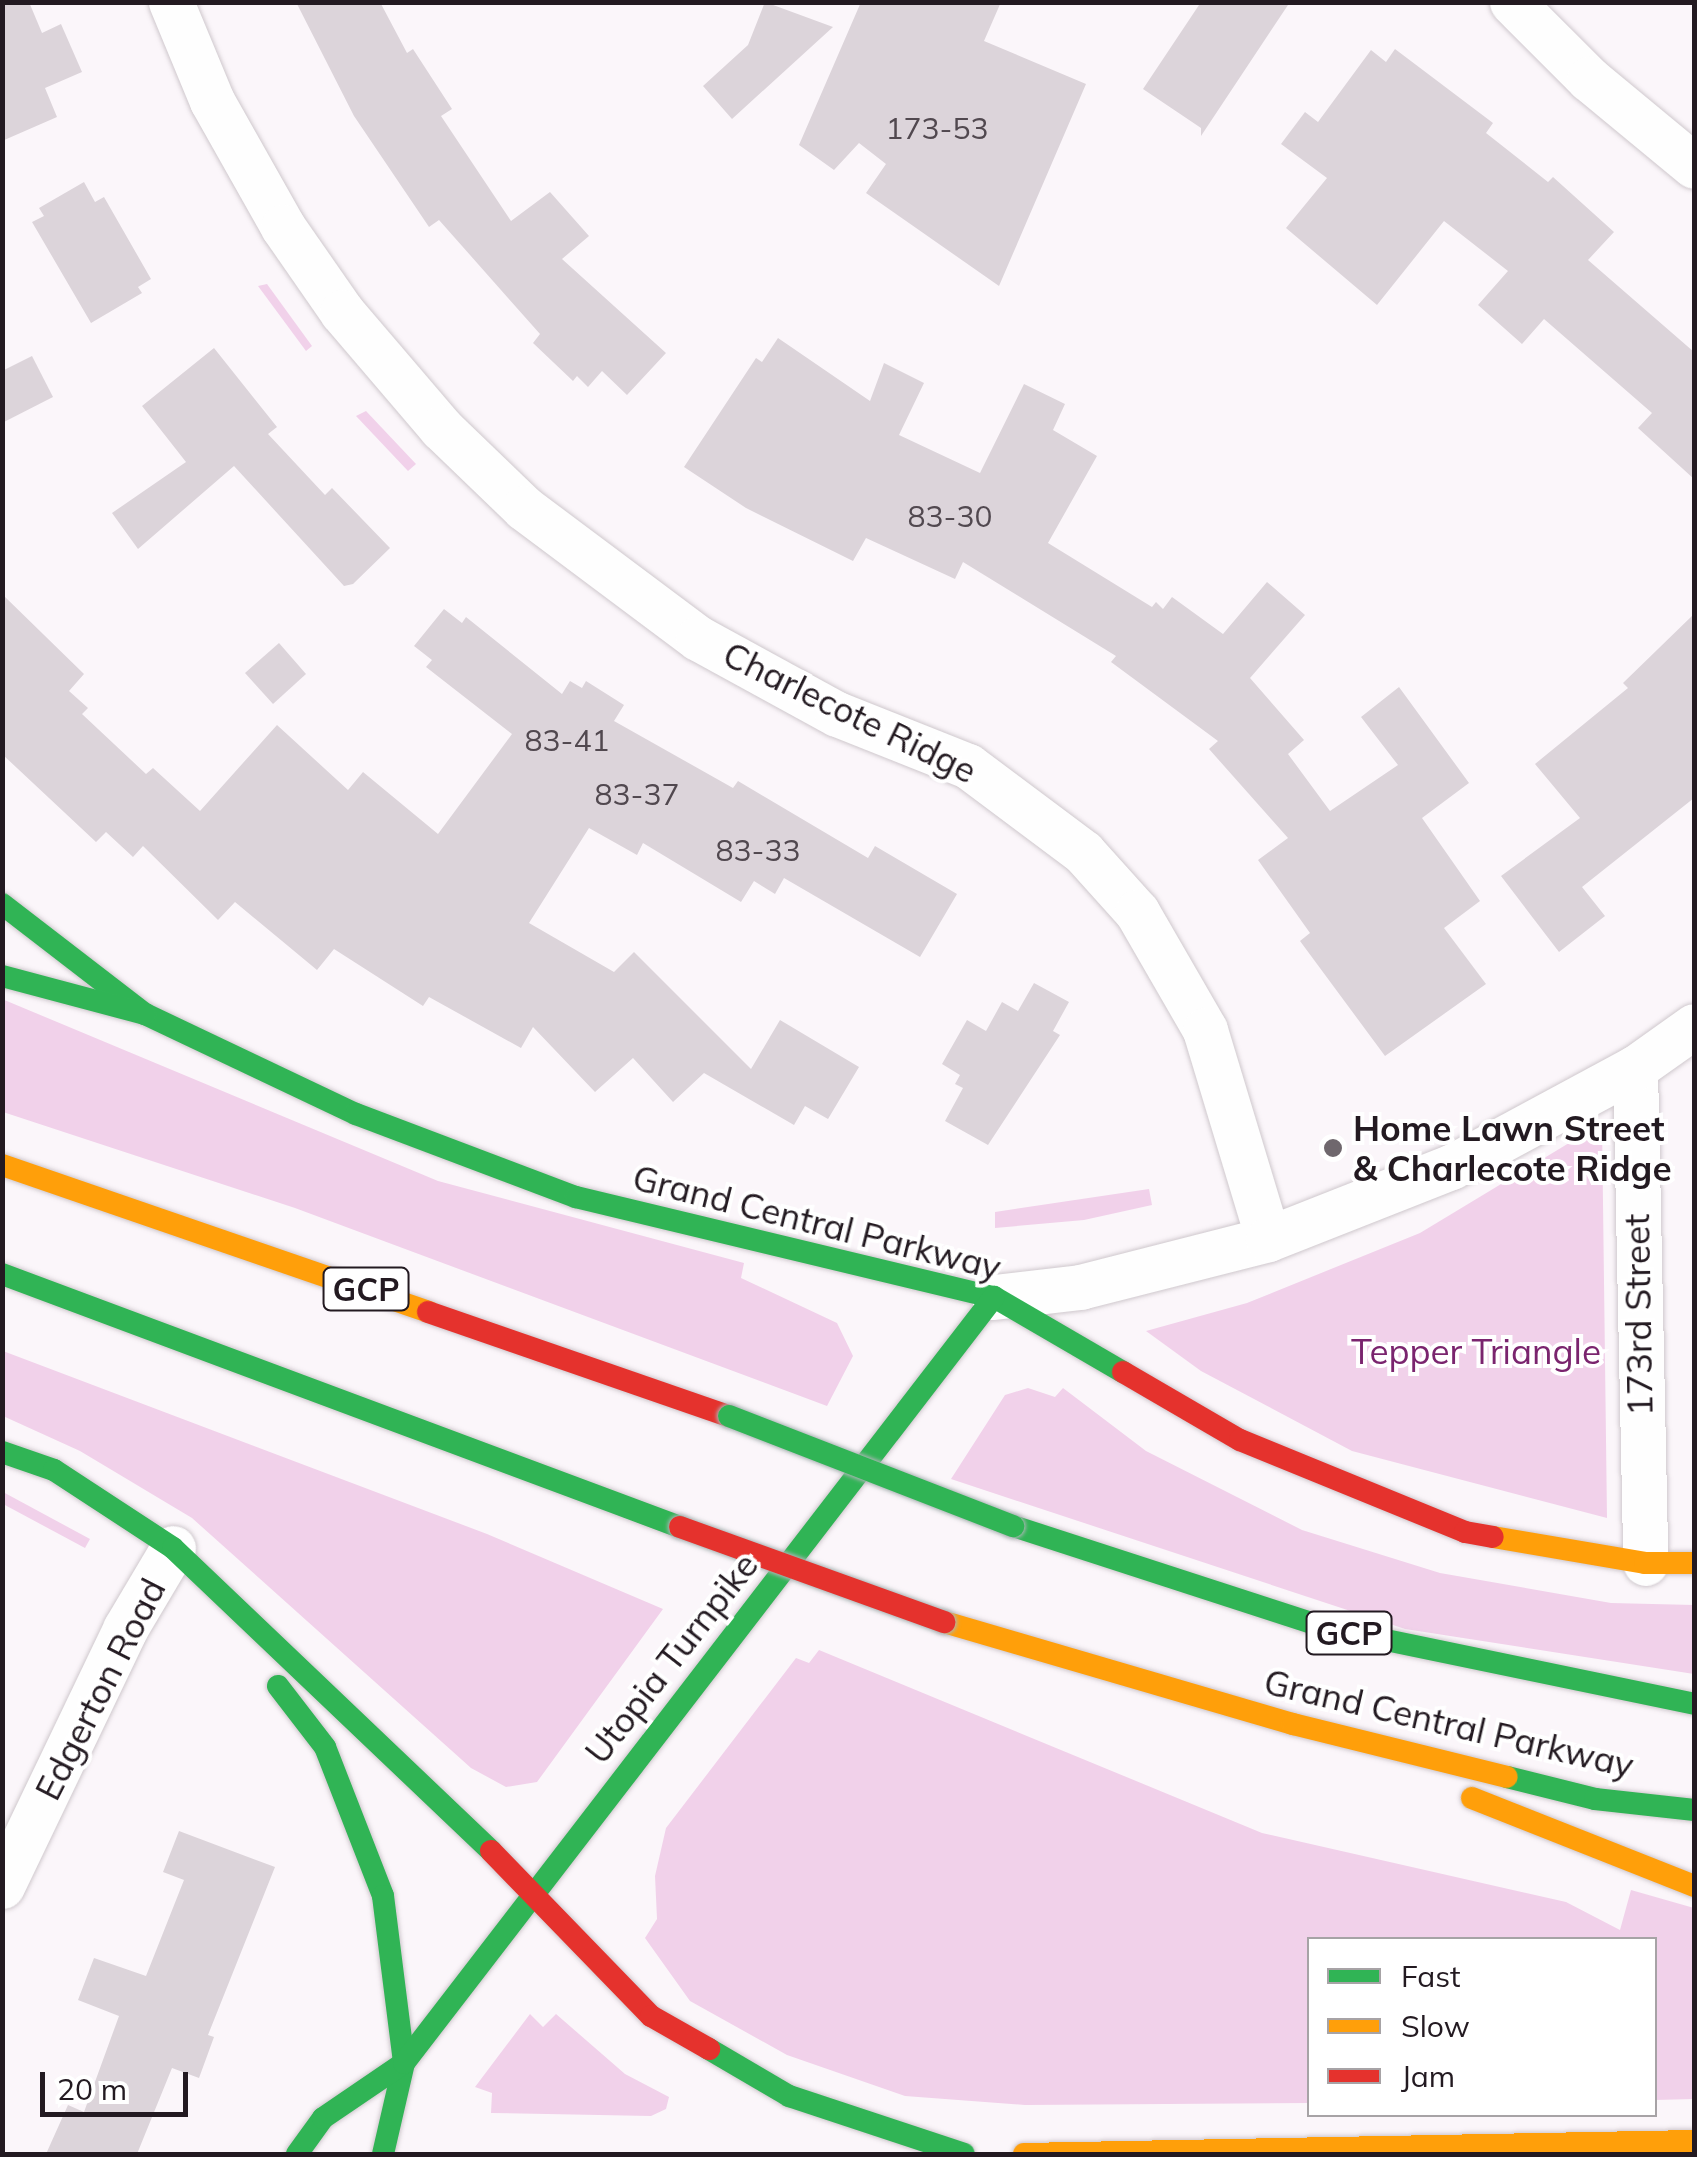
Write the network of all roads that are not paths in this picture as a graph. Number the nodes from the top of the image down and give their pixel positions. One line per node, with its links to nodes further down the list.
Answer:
1 (171, 2): 10 (street, Charlecote Ridge)
2 (1512, 2): 3 (street)
3 (1694, 166)
4 (2, 904): 6 (main road, Grand Central Parkway)
5 (2, 976): 6 (main road)
6 (145, 1014): 12 (main road, Grand Central Parkway)
7 (1694, 1026): 8 (street)
8 (1635, 1068): 10 (street); 15 (street, 173rd Street)
9 (2, 1165): 17 (main road, Grand Central Parkway / GCP, bridge)
10 (1268, 1240): 12 (street)
11 (2, 1274): 18 (main road, Grand Central Parkway, bridge)
12 (994, 1297): 15 (main road, Grand Central Parkway); 22 (main road, Utopia Turnpike)
13 (2, 1452): 14 (main road)
14 (173, 1548): 20 (street, Edgerton Road); 22 (main road); 23 (main road)
15 (1645, 1562): 16 (main road, Grand Central Parkway)
16 (1694, 1563)
17 (1694, 1704)
18 (1293, 1724): 19 (main road, Grand Central Parkway); 21 (main road)
19 (1694, 1810)
20 (2, 1886)
21 (1694, 1886)
22 (533, 1895): 23 (main road, Utopia Turnpike); 27 (main road)
23 (404, 2063): 25 (main road); 26 (main road)
24 (1694, 2141): 28 (main road)
25 (297, 2154)
26 (383, 2154)
27 (964, 2154)
28 (1024, 2154)

